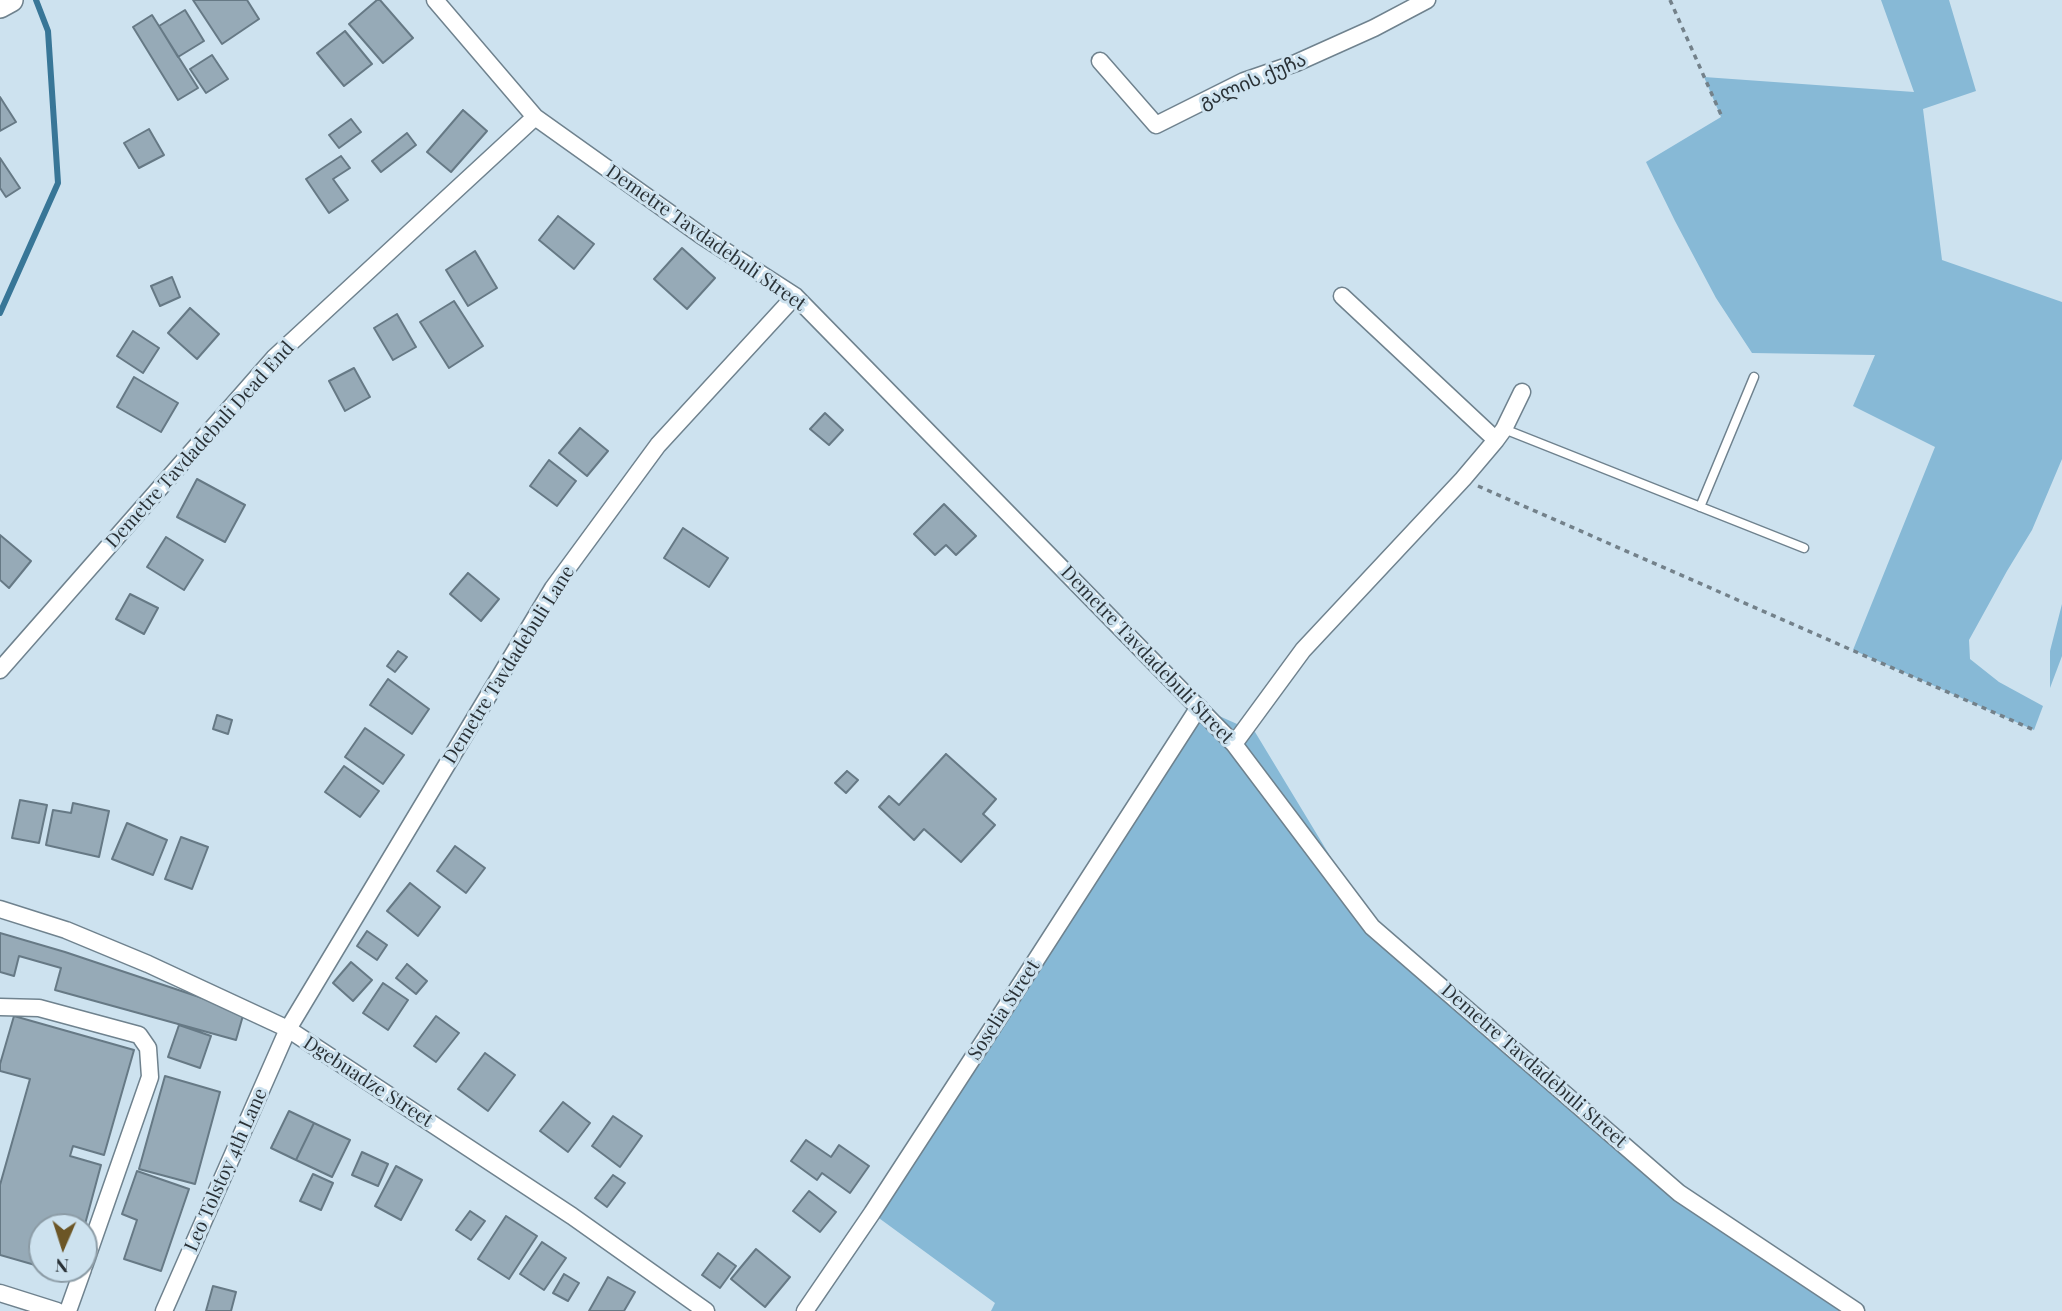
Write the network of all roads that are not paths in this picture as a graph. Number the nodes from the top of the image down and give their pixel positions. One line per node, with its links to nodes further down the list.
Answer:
1 (11, 0): 4 (main road)
2 (435, 0): 6 (street, Demetre Tavdadebuli Street)
3 (1427, 0): 5 (street, გალის ქუჩა)
4 (0, 6)
5 (1100, 61)
6 (535, 117): 7 (street, Demetre Tavdadebuli Street); 14 (street, Demetre Tavdadebuli Dead End)
7 (795, 296): 15 (street, Demetre Tavdadebuli Street); 19 (street, Demetre Tavdadebuli Lane)
8 (1342, 296): 11 (street)
9 (1754, 377): 12 (lane)
10 (1522, 392): 11 (street)
11 (1500, 435): 12 (lane); 16 (street)
12 (1700, 507): 13 (lane)
13 (1804, 548)
14 (0, 670)
15 (1199, 707): 16 (street, Demetre Tavdadebuli Street); 27 (street, Soselia Street)
16 (1234, 744): 28 (street, Demetre Tavdadebuli Street)
17 (0, 909): 19 (street, Dgebuadze Street)
18 (0, 1007): 20 (street)
19 (288, 1029): 25 (street, Leo Tolstoy 4th Lane); 26 (street, Dgebuadze Street)
20 (98, 1224)
21 (78, 1283): 24 (street)
22 (0, 1293): 23 (street)
23 (57, 1311)
24 (68, 1311)
25 (164, 1311)
26 (706, 1311)
27 (805, 1311)
28 (1856, 1311)

